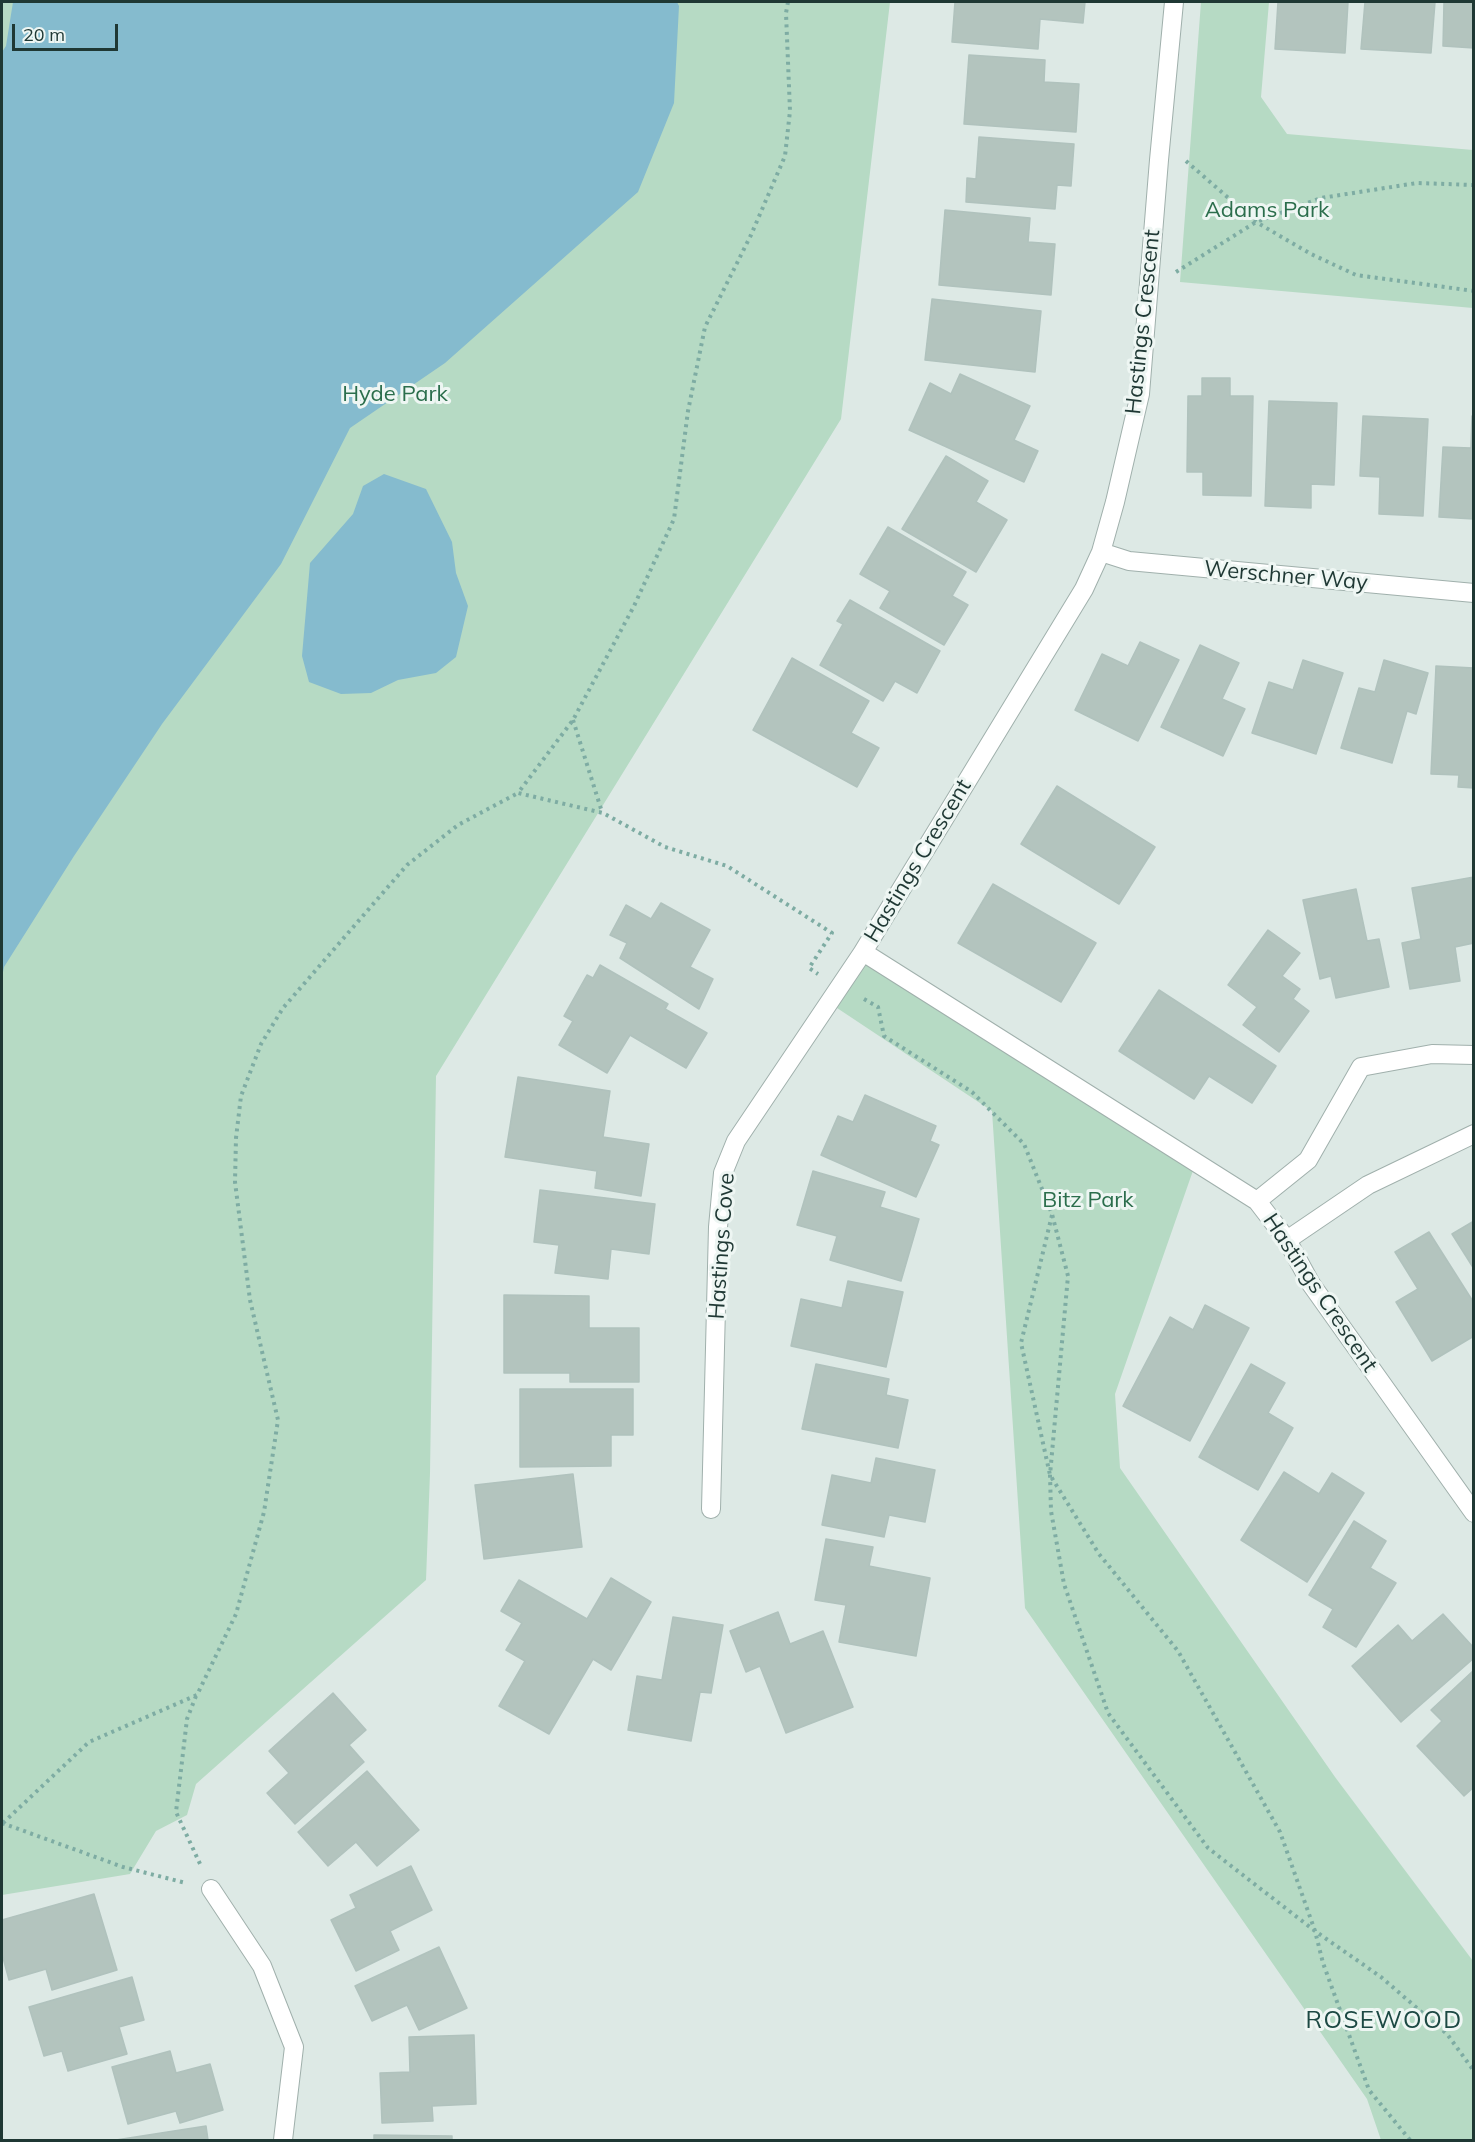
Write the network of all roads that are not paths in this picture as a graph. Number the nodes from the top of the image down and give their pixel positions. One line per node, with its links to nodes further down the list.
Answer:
1 (1174, 2): 2 (street, Hastings Crescent)
2 (1101, 552): 3 (street, Werschner Way); 4 (street, Hastings Crescent)
3 (1473, 593)
4 (863, 952): 7 (street, Hastings Crescent); 9 (street, Hastings Cove)
5 (1473, 1055): 7 (street)
6 (1473, 1134): 8 (street)
7 (1257, 1201): 8 (street, Hastings Crescent)
8 (1287, 1240): 10 (street, Hastings Crescent)
9 (711, 1509)
10 (1473, 1513)
11 (211, 1889): 12 (street)
12 (283, 2140)

